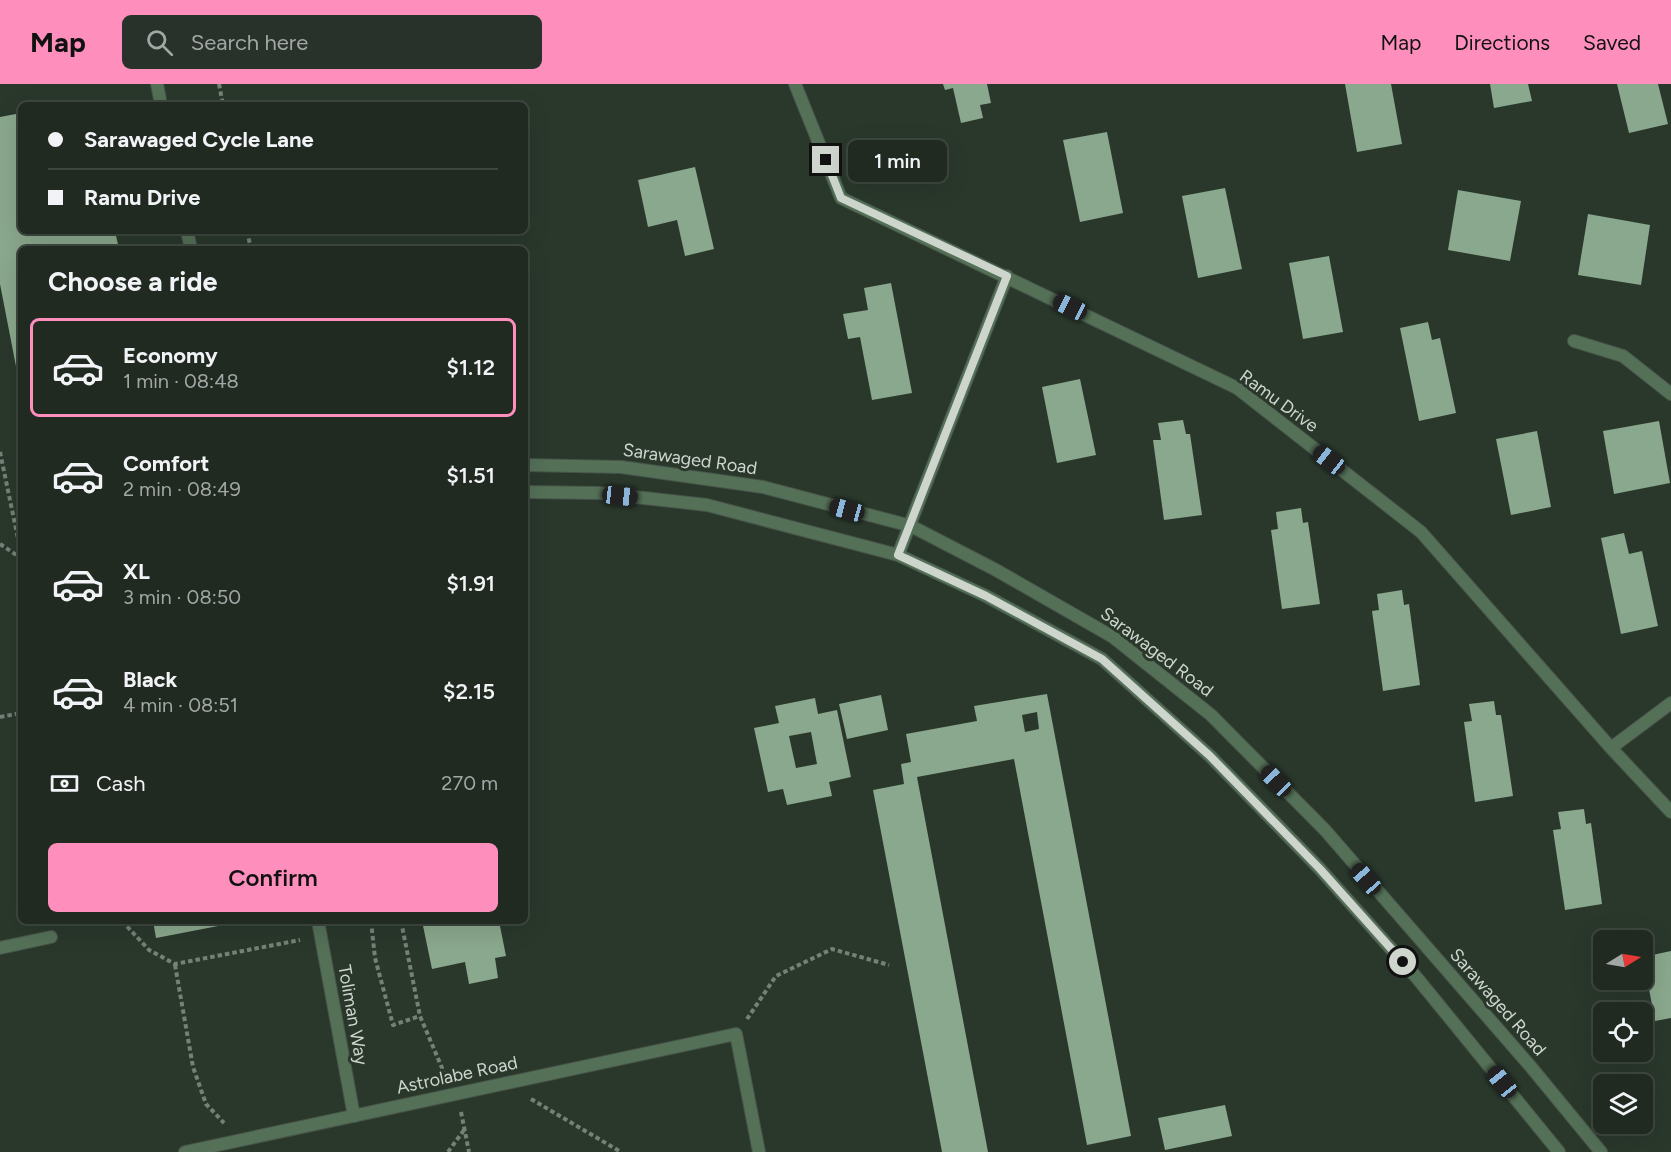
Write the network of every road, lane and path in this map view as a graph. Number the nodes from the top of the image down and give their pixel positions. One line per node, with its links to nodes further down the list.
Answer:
1 (157, 84): 4 (street)
2 (219, 84): 5 (path)
3 (795, 84): 6 (street, Ramu Drive)
4 (160, 102)
5 (222, 102)
6 (1007, 276): 12 (street); 20 (street, Ramu Drive)
7 (1574, 341): 8 (street)
8 (1671, 394)
9 (0, 452): 13 (path)
10 (528, 465): 12 (street, Sarawaged Road)
11 (528, 492): 16 (street)
12 (910, 526): 16 (street); 44 (street, Sarawaged Road)
13 (18, 539)
14 (0, 544): 15 (path)
15 (18, 553)
16 (898, 555): 43 (street)
17 (1671, 703): 20 (street)
18 (18, 714): 19 (path)
19 (0, 717)
20 (1611, 748): 21 (street, Ramu Drive)
21 (1671, 812)
22 (125, 924): 29 (path)
23 (319, 924): 26 (street, Toliman Way)
24 (371, 924): 31 (path)
25 (402, 924): 31 (path)
26 (321, 936): 29 (path); 35 (street, Toliman Way)
27 (51, 937): 28 (street)
28 (0, 948)
29 (175, 964): 37 (path)
30 (889, 965): 32 (path)
31 (420, 1016): 34 (path)
32 (736, 1034): 33 (street, Astrolabe Road); 42 (street)
33 (505, 1083): 34 (street, Astrolabe Road); 41 (path)
34 (457, 1094): 35 (street, Astrolabe Road); 36 (path)
35 (354, 1116): 37 (street, Astrolabe Road)
36 (465, 1130): 39 (path); 40 (path)
37 (240, 1141): 38 (street, Astrolabe Road)
38 (185, 1152)
39 (448, 1152)
40 (469, 1152)
41 (621, 1152)
42 (759, 1152)
43 (1559, 1152)
44 (1601, 1152)

